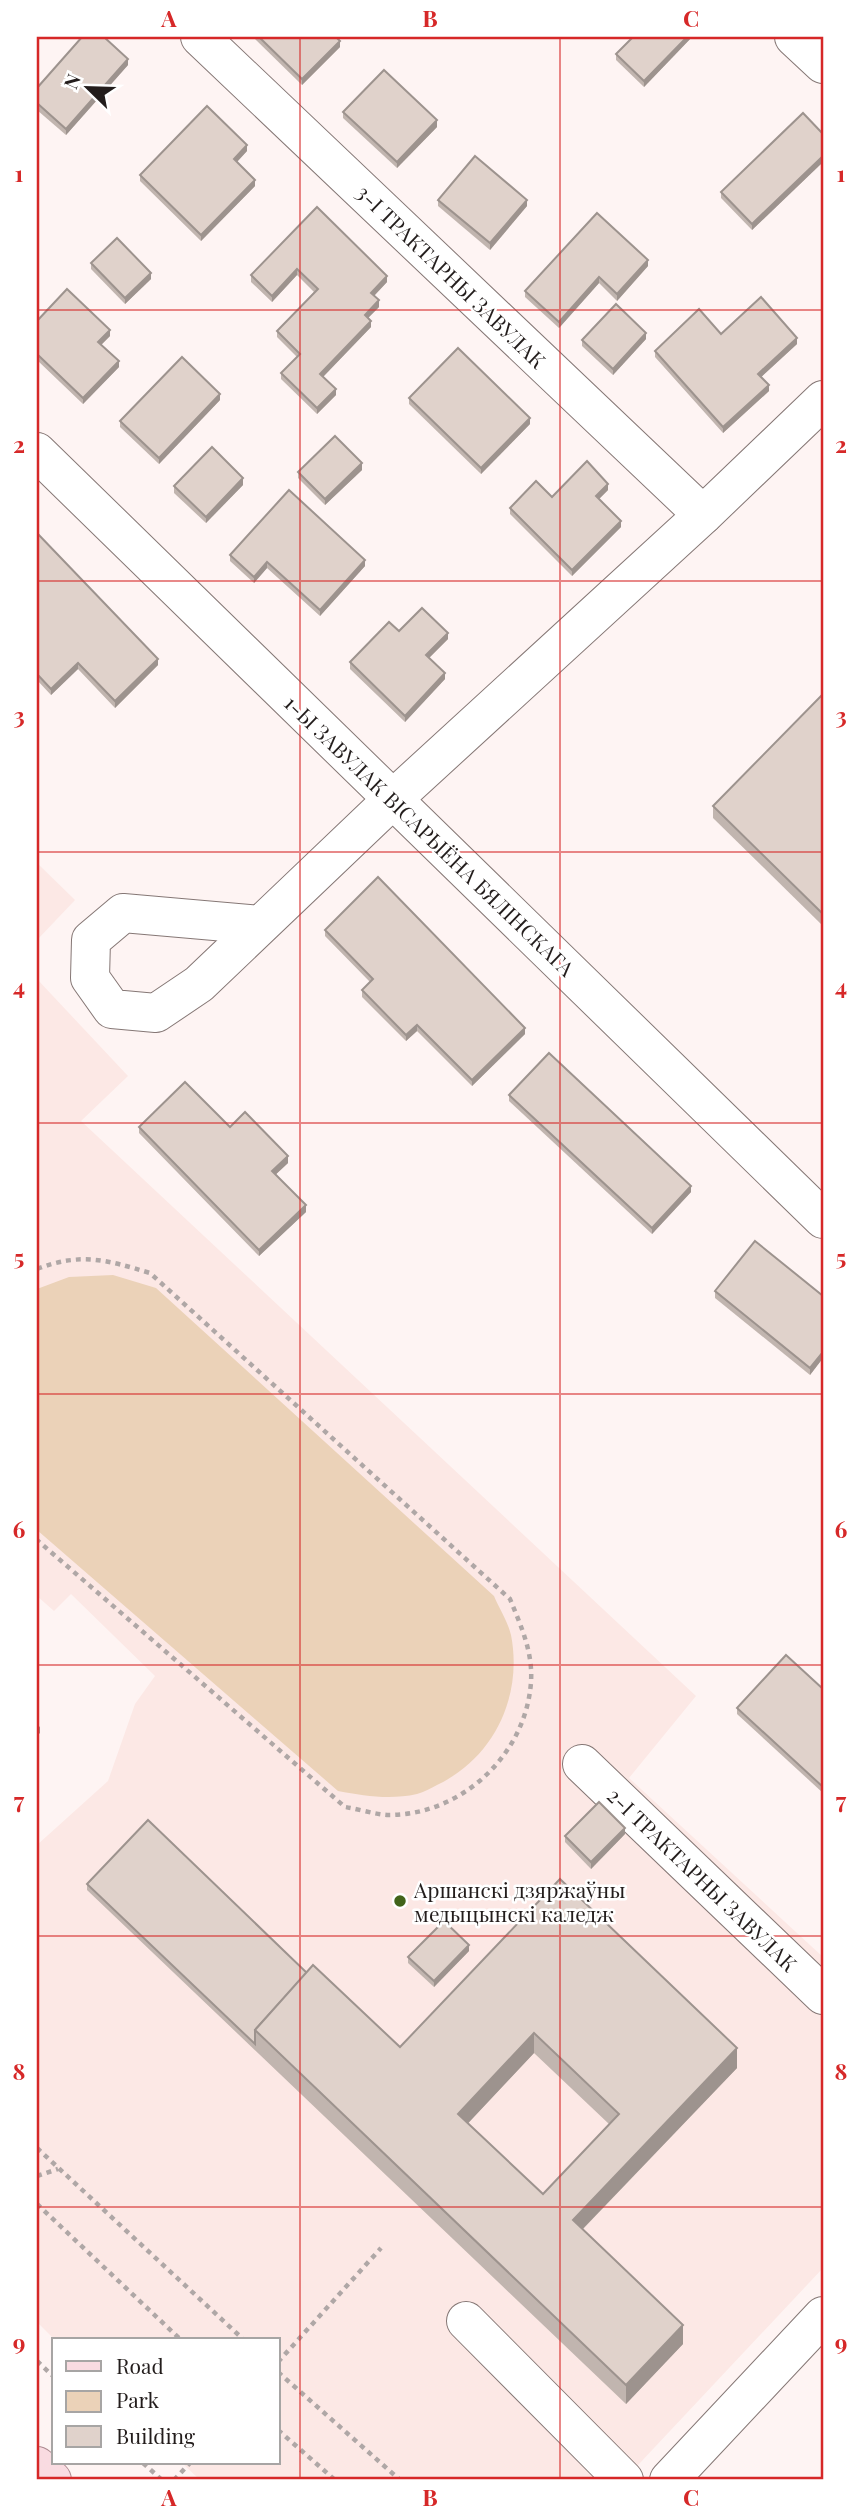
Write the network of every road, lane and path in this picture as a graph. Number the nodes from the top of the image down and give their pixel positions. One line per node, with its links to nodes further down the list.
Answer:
1 (200, 37): 6 (street, 3-І ТРАКТАРНЫ ЗАВУЛАК)
2 (794, 37): 3 (street)
3 (823, 64)
4 (823, 400): 6 (street)
5 (37, 452): 7 (street, 1-Ы ЗАВУЛАК ВІСАРЫЁНА БЯЛІНСКАГА)
6 (704, 514): 7 (street)
7 (393, 799): 8 (street); 9 (street, 1-Ы ЗАВУЛАК ВІСАРЫЁНА БЯЛІНСКАГА)
8 (260, 925)
9 (823, 1219)
10 (37, 1269): 11 (path)
11 (37, 1540)
12 (582, 1763): 13 (street, 2-І ТРАКТАРНЫ ЗАВУЛАК)
13 (823, 1995)
14 (37, 2148): 15 (path)
15 (59, 2169): 16 (path); 22 (path)
16 (37, 2176)
17 (37, 2204): 21 (path)
18 (381, 2248): 23 (path)
19 (823, 2316): 37 (street)
20 (466, 2321): 36 (street)
21 (179, 2338)
22 (242, 2338)
23 (280, 2360)
24 (37, 2361): 26 (path)
25 (280, 2374): 35 (path)
26 (52, 2376)
27 (280, 2432): 34 (path)
28 (144, 2464): 32 (path)
29 (189, 2464): 33 (path)
30 (37, 2466): 31 (main road)
31 (52, 2480)
32 (162, 2480)
33 (174, 2480)
34 (335, 2480)
35 (400, 2480)
36 (624, 2480)
37 (670, 2480)

